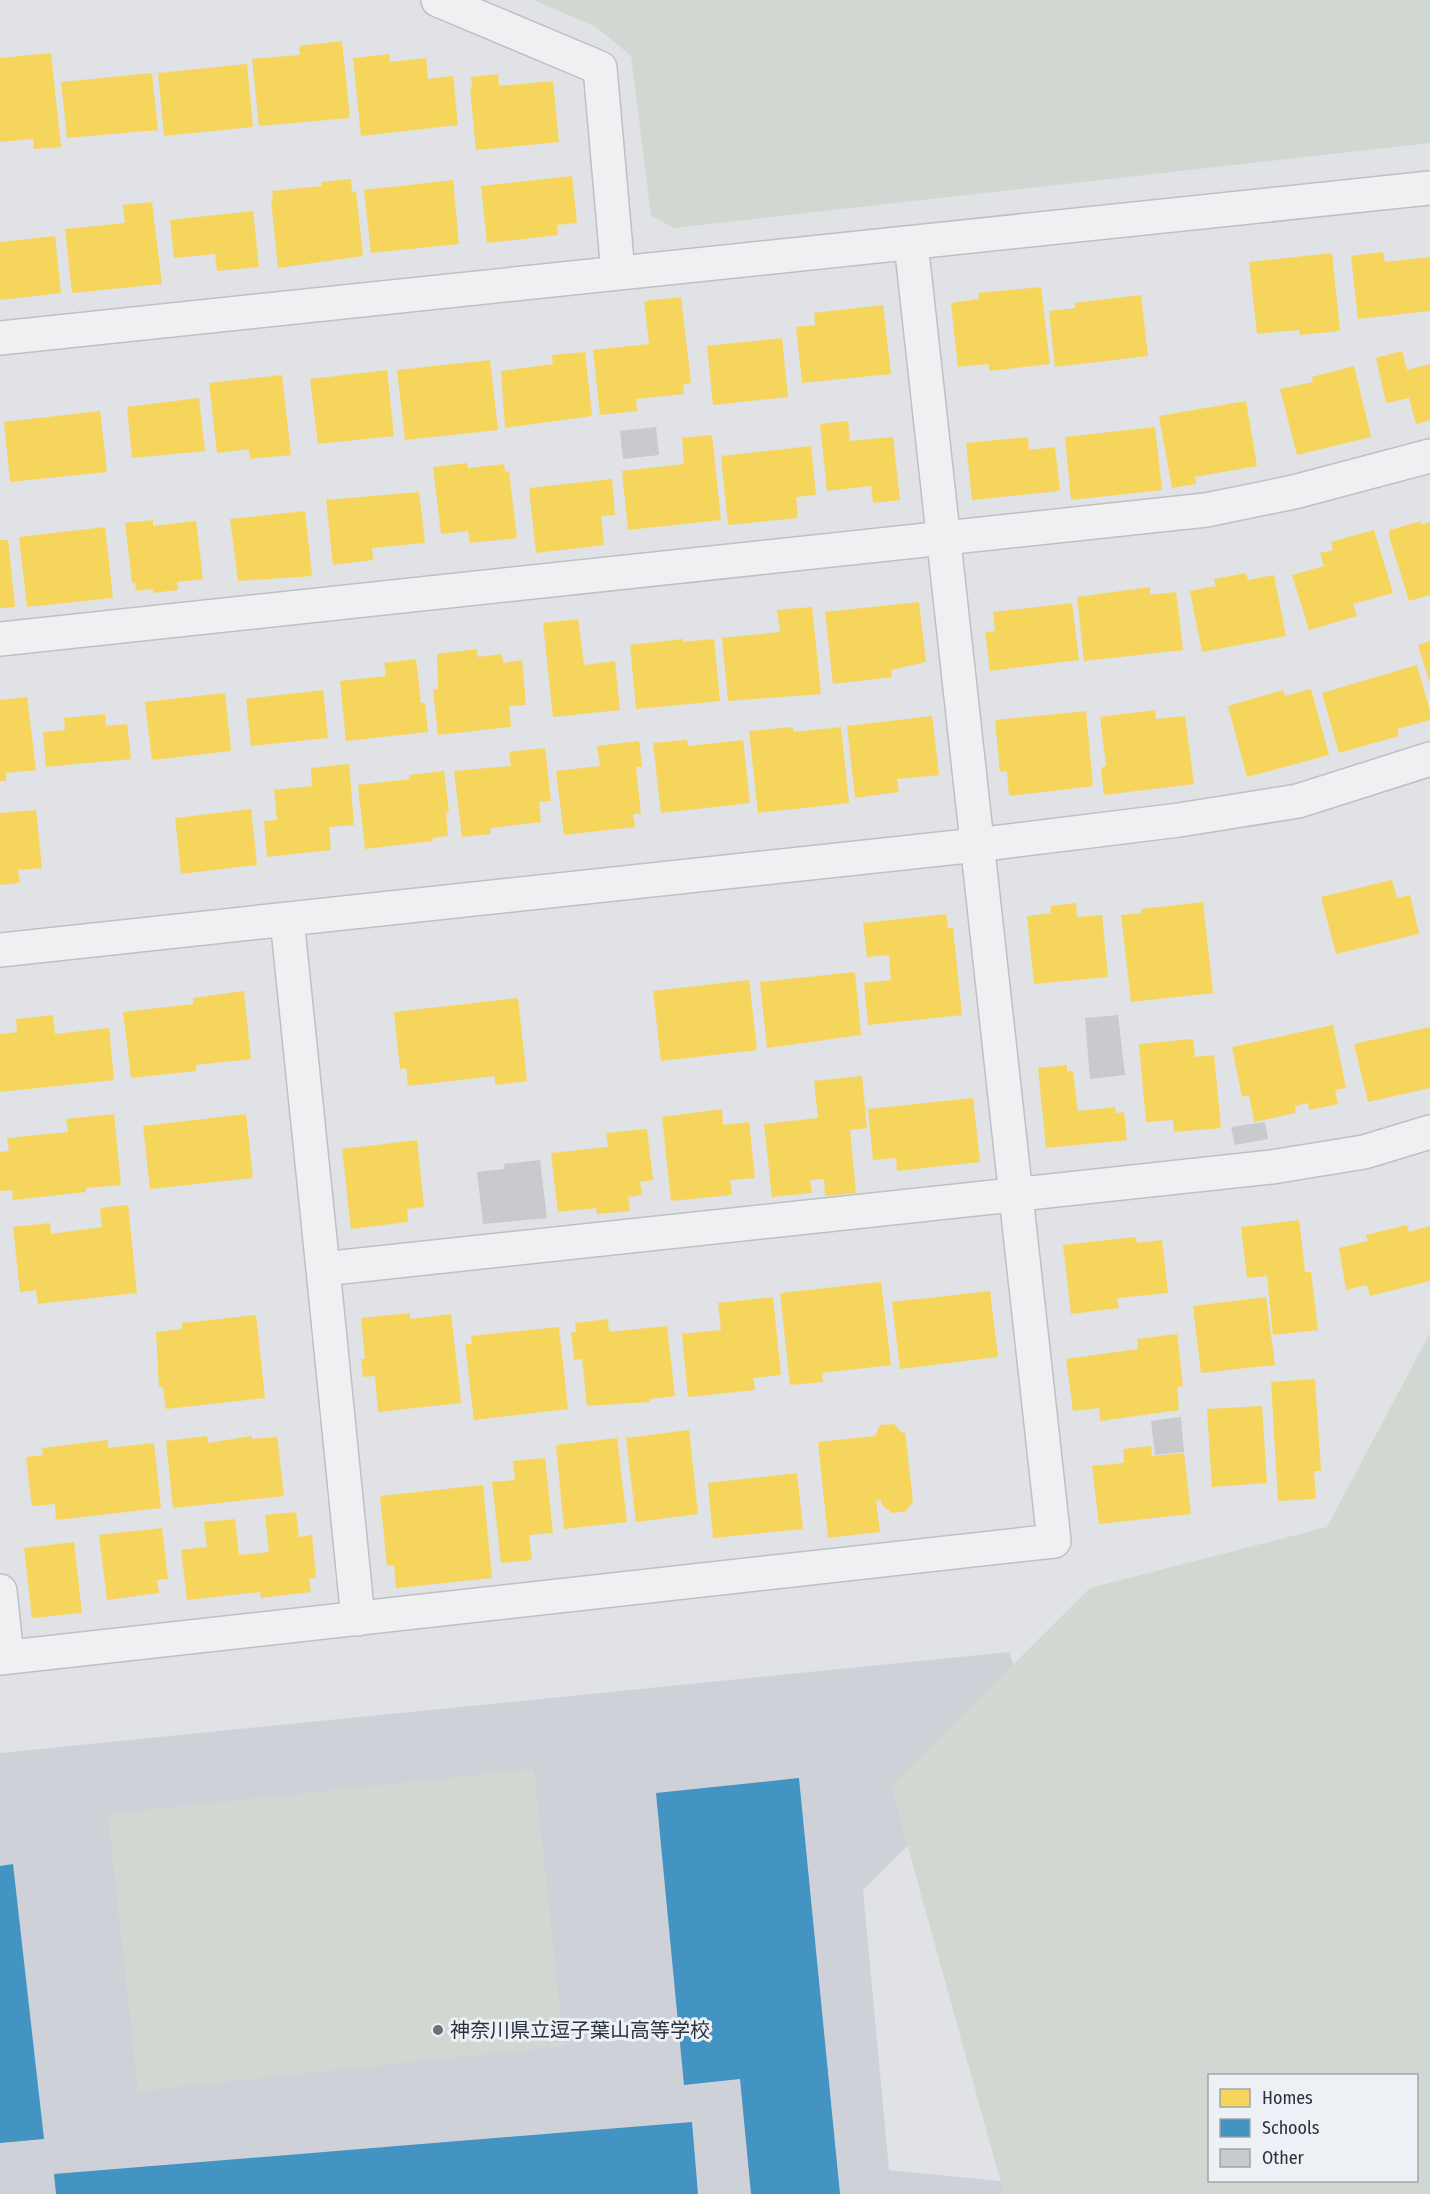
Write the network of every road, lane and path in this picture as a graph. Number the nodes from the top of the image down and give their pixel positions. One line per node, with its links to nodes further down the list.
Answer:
1 (438, 0): 4 (street)
2 (1430, 188): 3 (street)
3 (910, 243): 4 (street); 7 (street)
4 (618, 273): 5 (street)
5 (0, 338)
6 (1430, 456): 7 (street)
7 (944, 539): 8 (street); 10 (street)
8 (0, 639)
9 (1430, 759): 10 (street)
10 (977, 845): 11 (street); 14 (street)
11 (287, 919): 12 (street); 15 (street)
12 (0, 950)
13 (1430, 1131): 14 (street)
14 (1016, 1196): 15 (street); 17 (street)
15 (323, 1269): 17 (street)
16 (0, 1591): 18 (street)
17 (358, 1618): 18 (street)
18 (4, 1657)

